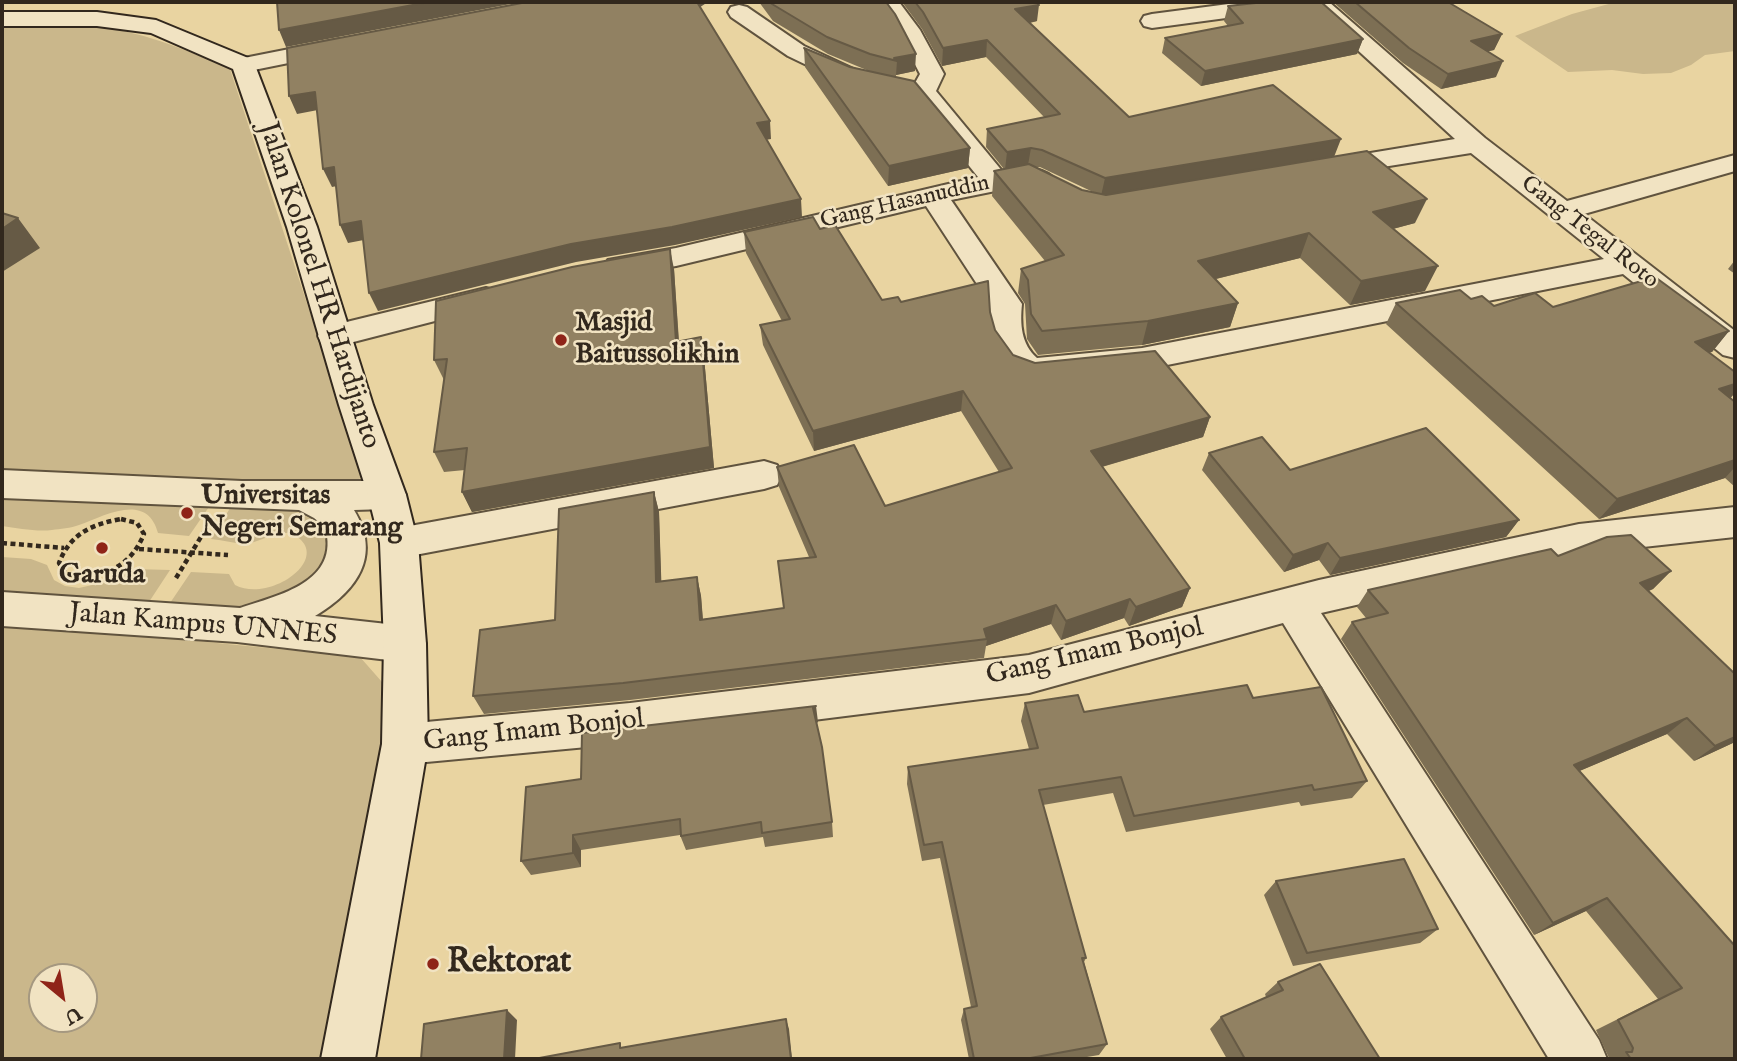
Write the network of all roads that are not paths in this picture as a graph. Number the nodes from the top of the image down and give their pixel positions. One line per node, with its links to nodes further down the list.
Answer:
1 (888, 2): 9 (street)
2 (1297, 2): 6 (street)
3 (1316, 2): 10 (street, Gang Tegal Roto)
4 (738, 12): 9 (street)
5 (2, 19): 8 (street)
6 (1152, 21)
7 (359, 42): 8 (street)
8 (244, 65): 21 (street, Jalan Kolonel HR Hardijanto)
9 (923, 92): 13 (street)
10 (1476, 144): 12 (street); 16 (street, Gang Tegal Roto)
11 (1735, 163): 16 (street)
12 (1293, 174)
13 (996, 181): 14 (street, Gang Hasanuddin); 15 (street, Gang Hasanuddin)
14 (1065, 194)
15 (934, 197): 17 (street); 18 (street, Gang Hasanuddin)
16 (1562, 211): 17 (street, Gang Tegal Roto)
17 (1627, 264): 20 (street, Gang Tegal Roto)
18 (589, 272)
19 (513, 291): 21 (street)
20 (1728, 335)
21 (334, 336): 24 (street, Jalan Kolonel HR Hardijanto)
22 (764, 475): 27 (street)
23 (2, 484): 25 (street)
24 (387, 495): 25 (street); 27 (street, Jalan Kolonel HR Hardijanto)
25 (307, 498): 30 (street)
26 (1735, 522): 28 (street, Gang Imam Bonjol)
27 (399, 543): 31 (street, Jalan Kolonel HR Hardijanto)
28 (1293, 604): 32 (street, Gang Imam Bonjol); 34 (street)
29 (2, 608): 30 (street, Jalan Kampus UNNES)
30 (237, 625): 31 (street, Jalan Kampus UNNES)
31 (405, 644): 32 (street, Jalan Kolonel HR Hardijanto)
32 (405, 744): 33 (street, Jalan Kolonel HR Hardijanto)
33 (348, 1059)
34 (1580, 1059)

